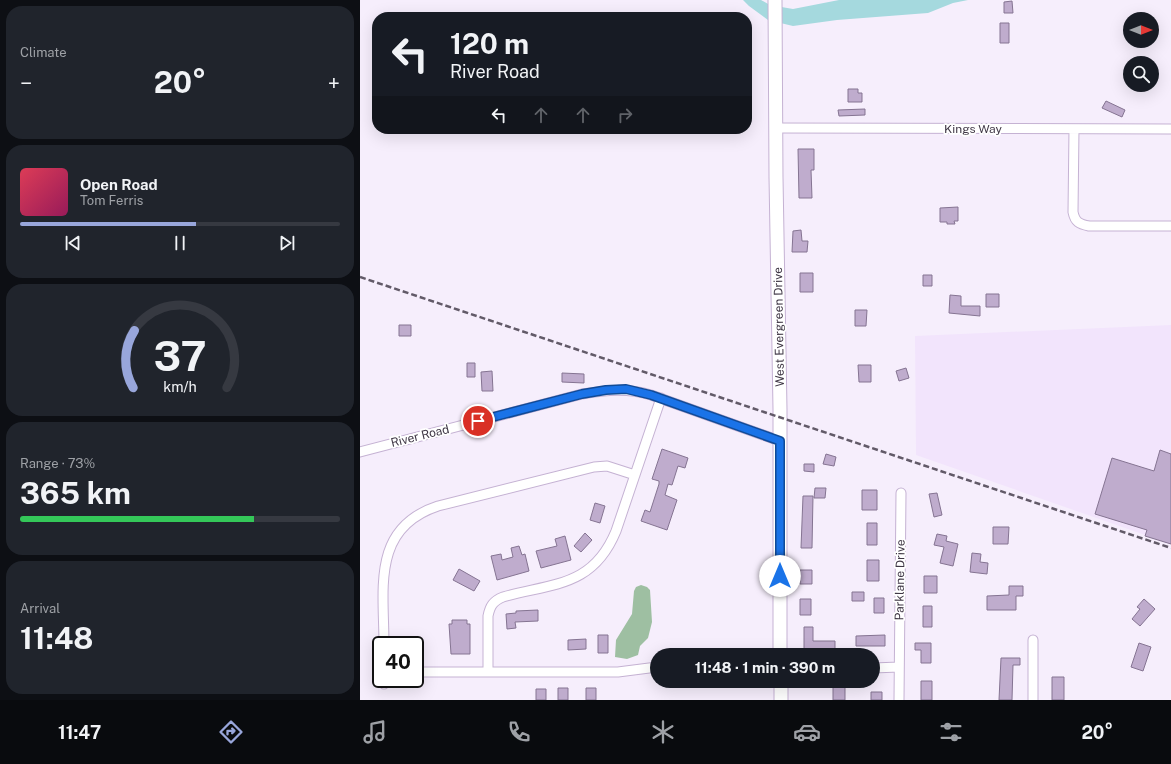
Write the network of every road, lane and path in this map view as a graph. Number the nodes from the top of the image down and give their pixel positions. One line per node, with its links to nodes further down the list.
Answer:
1 (776, 0): 2 (street, West Evergreen Drive)
2 (775, 128): 3 (street, Kings Way); 7 (street, West Evergreen Drive)
3 (1074, 129): 4 (street, Kings Way); 5 (street)
4 (1171, 129)
5 (1171, 226)
6 (661, 398): 7 (street, River Road); 8 (street, River Road); 9 (street)
7 (780, 441): 13 (street, West Evergreen Drive)
8 (360, 452)
9 (635, 475): 11 (street); 18 (street)
10 (901, 493): 14 (street, Parklane Drive)
11 (384, 636)
12 (1033, 640): 22 (street)
13 (780, 648)
14 (899, 667): 16 (street); 21 (street, Parklane Drive)
15 (650, 668): 18 (street)
16 (880, 668)
17 (424, 672): 18 (street)
18 (488, 672)
19 (780, 688): 20 (street)
20 (781, 700)
21 (899, 700)
22 (1033, 700)

